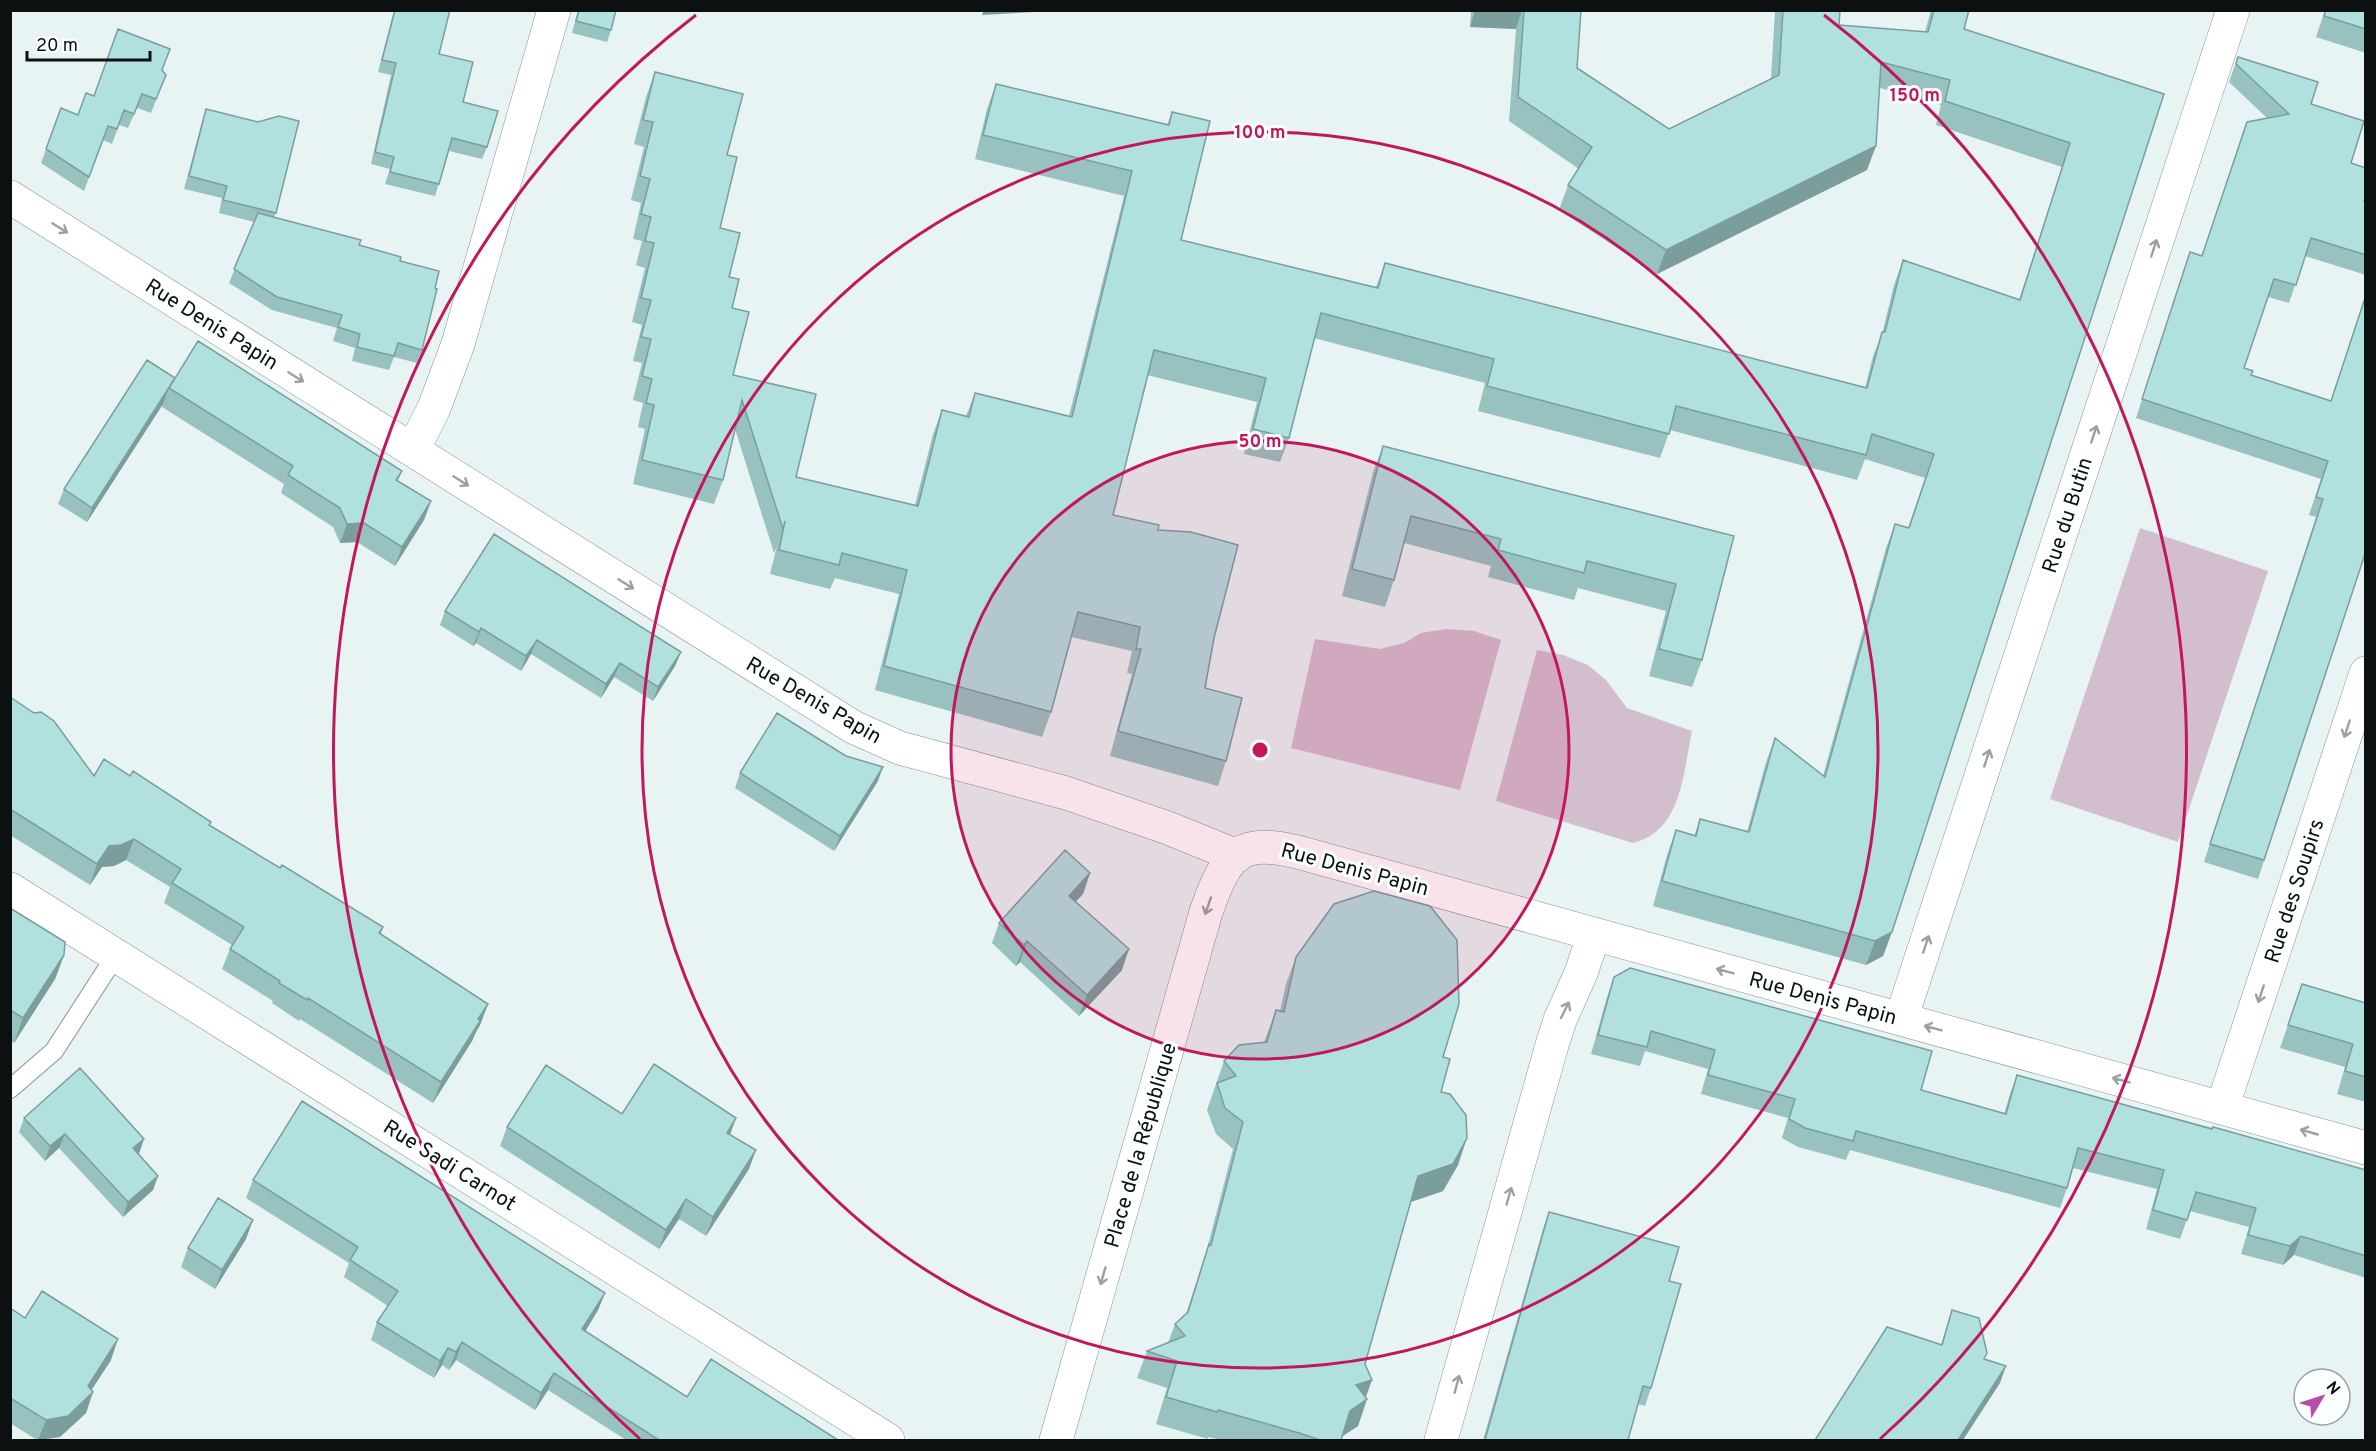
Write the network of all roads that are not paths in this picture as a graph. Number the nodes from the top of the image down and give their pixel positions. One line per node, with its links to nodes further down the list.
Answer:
1 (554, 10): 4 (street)
2 (2233, 10): 10 (street, Rue du Butin, one-way to 2)
3 (10, 197): 4 (street, Rue Denis Papin, one-way to 4)
4 (413, 450): 6 (street, Rue Denis Papin, one-way to 6)
5 (2366, 673): 12 (street, Rue des Soupirs, one-way to 12)
6 (1236, 856): 8 (street, Rue Denis Papin); 15 (street, Place de la République, one-way to 15)
7 (10, 889): 9 (street, Rue Sadi Carnot)
8 (1593, 934): 10 (street, Rue Denis Papin, one-way to 8); 16 (street, one-way to 8)
9 (116, 955): 11 (lane); 14 (street, Rue Sadi Carnot)
10 (1901, 1019): 12 (street, Rue Denis Papin, one-way to 10)
11 (10, 1089)
12 (2222, 1108): 13 (street, Rue Denis Papin, one-way to 12)
13 (2366, 1148)
14 (888, 1440)
15 (1056, 1440)
16 (1441, 1440)

